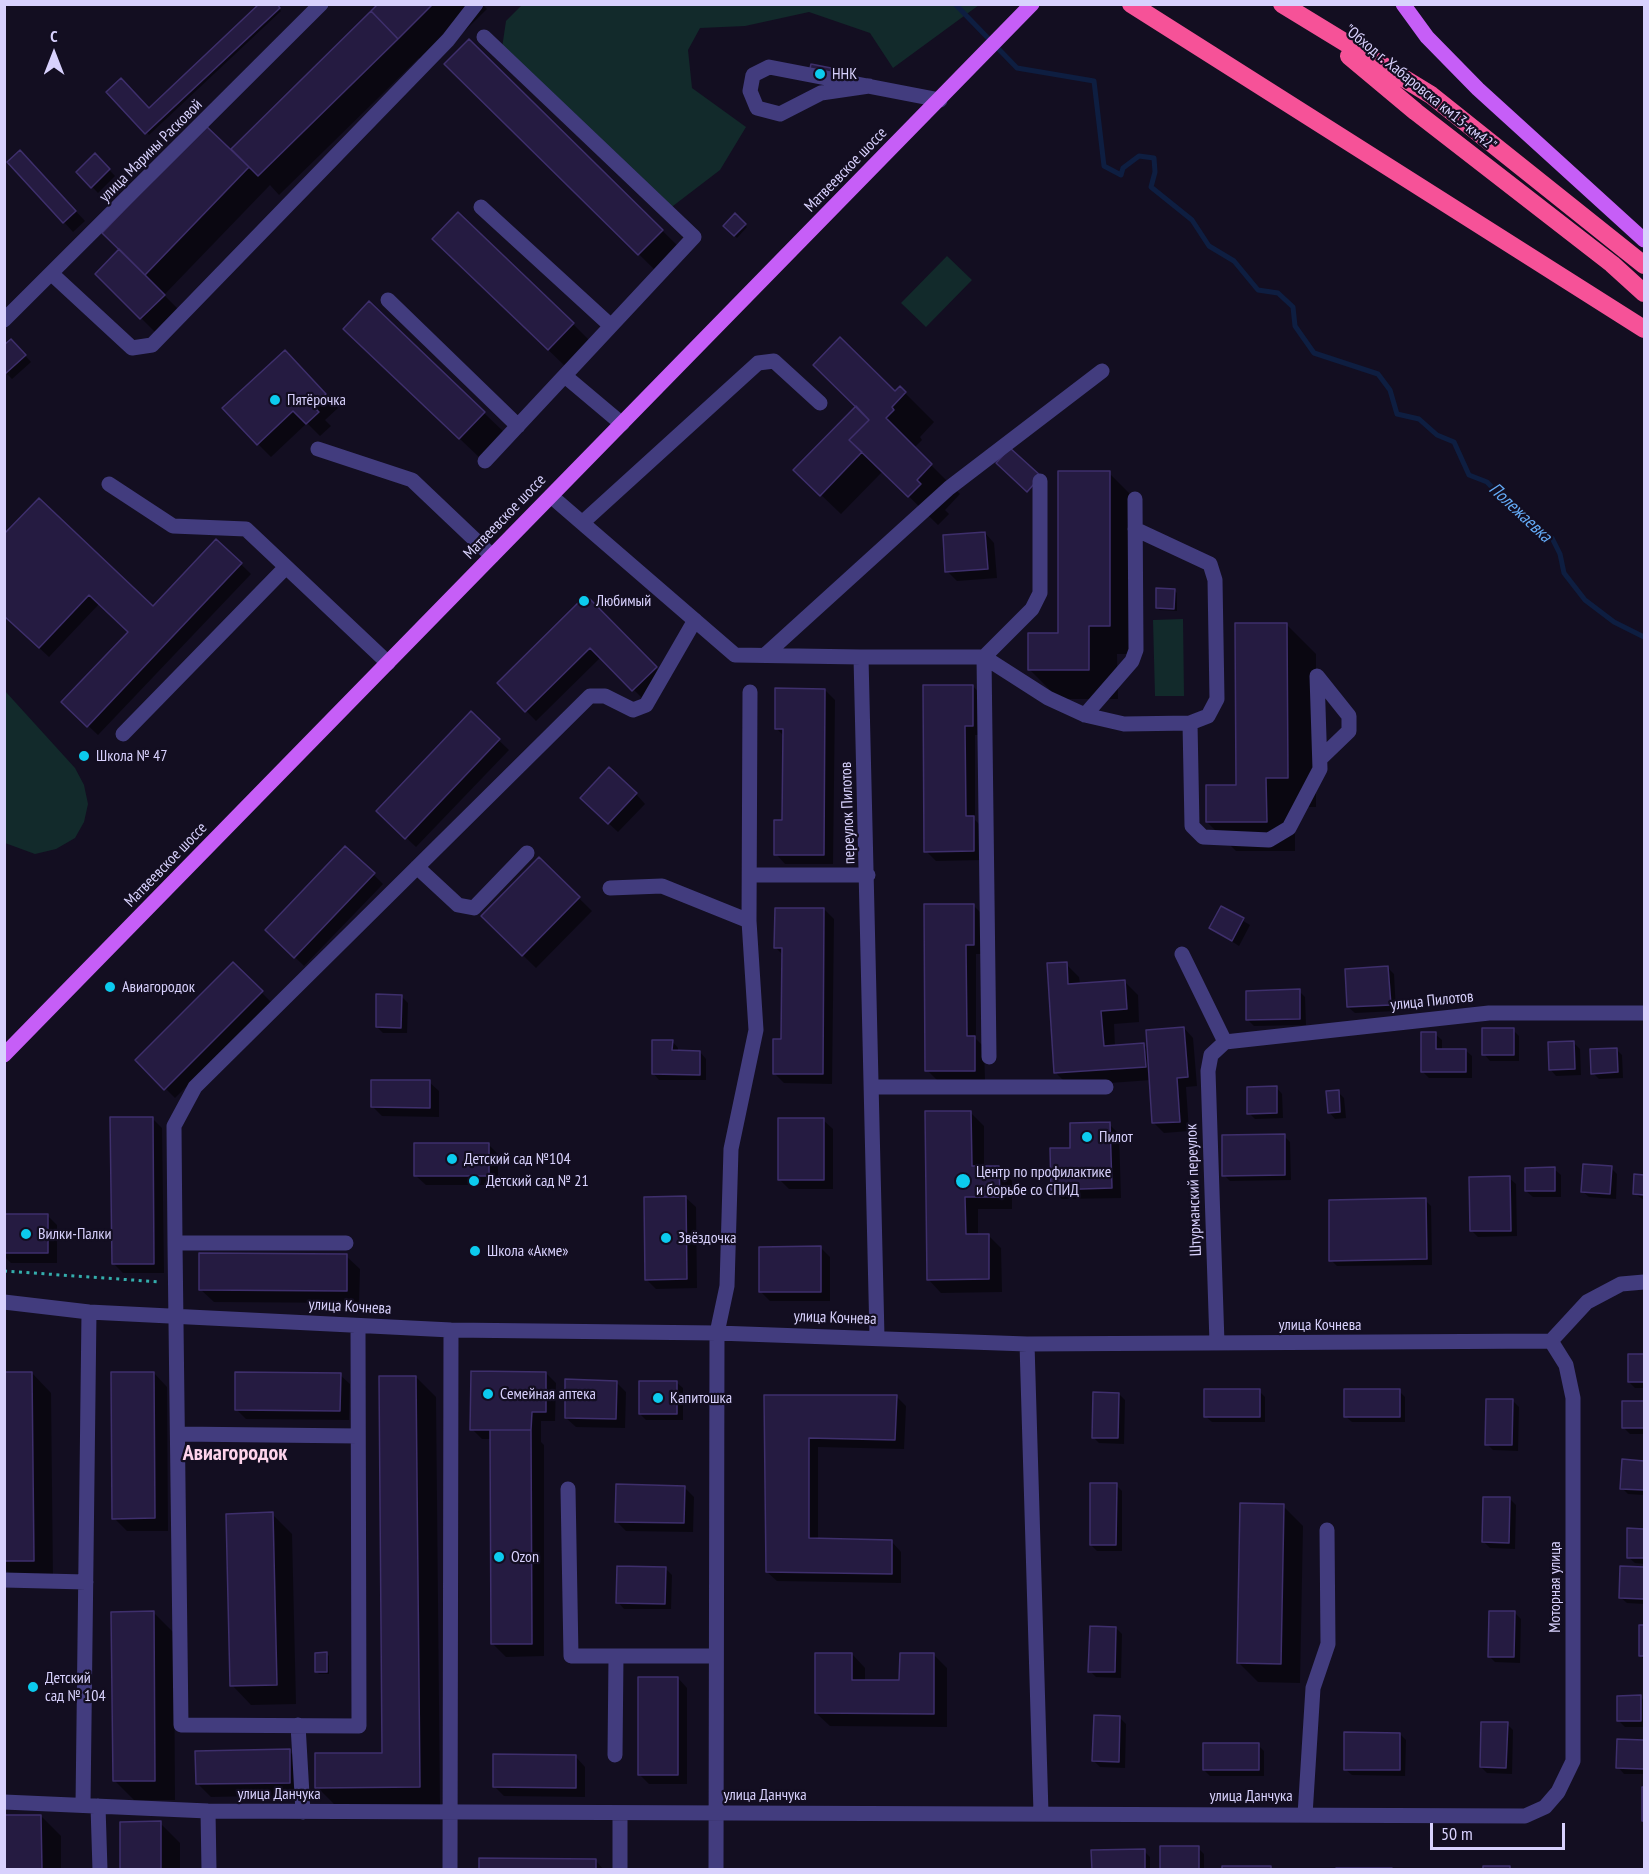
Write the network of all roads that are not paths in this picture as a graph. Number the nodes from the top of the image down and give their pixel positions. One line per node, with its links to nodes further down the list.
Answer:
1 (321, 4): 14 (street, улица Марины Расковой)
2 (476, 4): 14 (street)
3 (1032, 4): 10 (main road, Матвеевское шоссе)
4 (1131, 4): 19 (highway)
5 (1282, 4): 7 (highway)
6 (1402, 4): 12 (main road)
7 (1304, 19): 13 (highway, "Обход г. Хабаровска км13-км42"); 15 (highway, "Обход г. Хабаровска км13-км42")
8 (484, 37): 18 (street)
9 (869, 86): 9 (street); 10 (street)
10 (940, 100): 23 (main road, Матвеевское шоссе)
11 (481, 207): 18 (street)
12 (1644, 240)
13 (1644, 265)
14 (52, 275): 17 (street, улица Марины Расковой)
15 (1644, 293)
16 (388, 300): 24 (street)
17 (4, 320)
18 (611, 326): 21 (street)
19 (1644, 329)
20 (1102, 371): 36 (street)
21 (565, 376): 23 (street); 24 (street)
22 (820, 403): 31 (street)
23 (622, 424): 29 (main road, Матвеевское шоссе)
24 (518, 426): 26 (street)
25 (318, 449): 33 (street)
26 (485, 461)
27 (1040, 481): 38 (street)
28 (109, 484): 34 (street)
29 (551, 496): 31 (street); 33 (main road, Матвеевское шоссе)
30 (1135, 499): 32 (street)
31 (582, 522): 35 (street)
32 (1135, 529): 41 (street); 42 (street)
33 (492, 556): 39 (main road, Матвеевское шоссе)
34 (286, 567): 39 (street); 43 (street)
35 (695, 620): 36 (street); 46 (street)
36 (765, 655): 37 (street)
37 (861, 657): 38 (street); 48 (street, переулок Пилотов)
38 (984, 657): 41 (street); 55 (street)
39 (388, 663): 54 (main road, Матвеевское шоссе)
40 (750, 692): 47 (street)
41 (1085, 715): 42 (street)
42 (1190, 723): 44 (street)
43 (123, 734)
44 (1322, 757)
45 (527, 853): 46 (street)
46 (417, 867): 58 (street)
47 (750, 875): 48 (street); 50 (street)
48 (868, 875): 56 (street, переулок Пилотов)
49 (610, 888): 50 (street)
50 (749, 921): 66 (street)
51 (1182, 954): 53 (street)
52 (1644, 1013): 53 (street, улица Пилотов)
53 (1225, 1042): 69 (street, Штурманский переулок)
54 (4, 1055)
55 (989, 1057)
56 (873, 1087): 57 (street); 67 (street, переулок Пилотов)
57 (1106, 1087)
58 (175, 1243): 59 (street); 63 (street)
59 (346, 1243)
60 (1644, 1282): 68 (street)
61 (4, 1302): 62 (street, улица Кочнева)
62 (89, 1312): 63 (street, улица Кочнева); 76 (street)
63 (178, 1316): 64 (street, улица Кочнева); 71 (street)
64 (358, 1326): 65 (street, улица Кочнева); 72 (street)
65 (451, 1330): 66 (street, улица Кочнева); 85 (street)
66 (717, 1333): 67 (street, улица Кочнева); 78 (street)
67 (877, 1337): 70 (street, улица Кочнева)
68 (1551, 1341): 69 (street, улица Кочнева); 90 (street, Моторная улица)
69 (1217, 1343): 70 (street, улица Кочнева)
70 (1027, 1344): 88 (street)
71 (179, 1434): 72 (street); 79 (street)
72 (358, 1436): 79 (street)
73 (568, 1489): 77 (street)
74 (1327, 1530): 89 (street)
75 (4, 1580): 76 (street)
76 (86, 1582): 82 (street)
77 (616, 1656): 78 (street); 80 (street)
78 (716, 1656): 87 (street)
79 (298, 1725): 84 (street)
80 (615, 1755)
81 (4, 1802): 82 (street, улица Данчука)
82 (91, 1806): 83 (street, улица Данчука); 91 (street)
83 (208, 1811): 84 (street, улица Данчука); 92 (street)
84 (303, 1812): 85 (street, улица Данчука)
85 (449, 1812): 86 (street, улица Данчука); 93 (street)
86 (620, 1813): 87 (street, улица Данчука); 94 (street)
87 (716, 1813): 88 (street, улица Данчука); 95 (street)
88 (1041, 1813): 89 (street, улица Данчука)
89 (1305, 1815): 90 (street, улица Данчука)
90 (1525, 1816)
91 (100, 1869)
92 (209, 1869)
93 (450, 1869)
94 (620, 1869)
95 (716, 1869)

